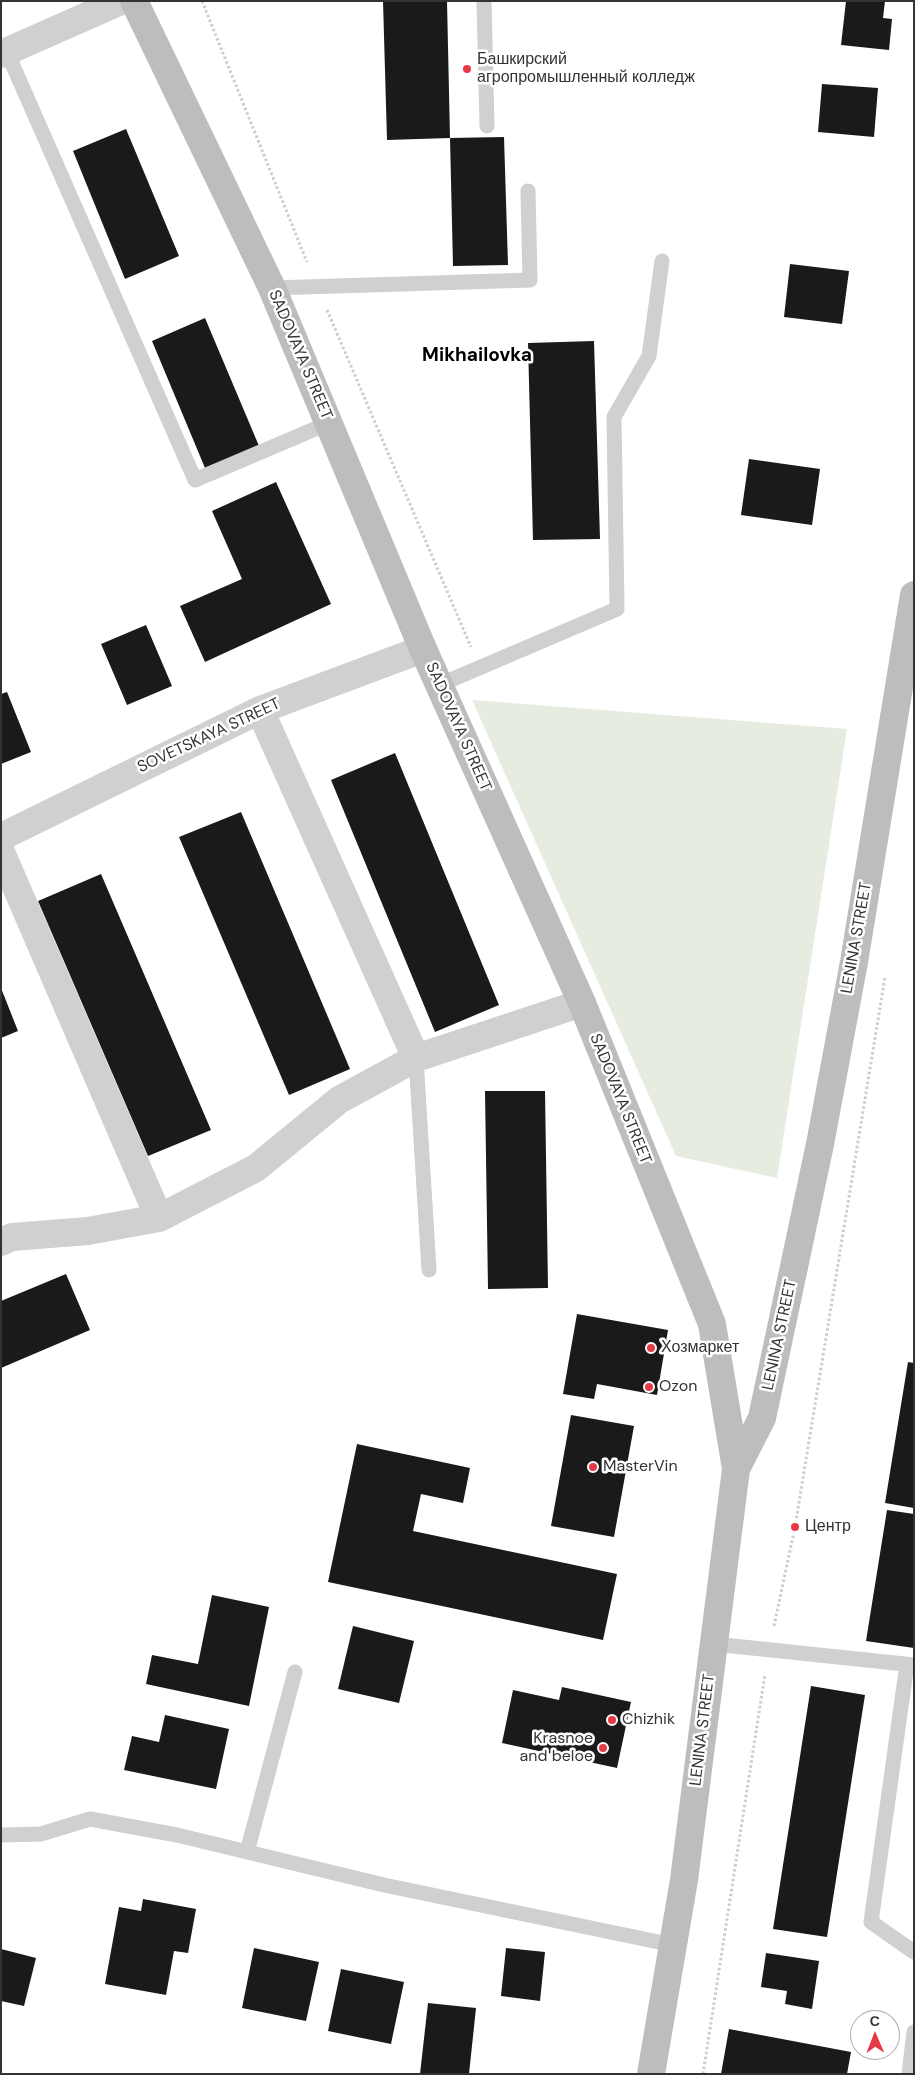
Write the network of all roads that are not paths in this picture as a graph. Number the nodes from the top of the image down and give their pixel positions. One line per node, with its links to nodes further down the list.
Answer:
1 (121, 1): 4 (street)
2 (134, 1): 8 (main road, SADOVAYA STREET)
3 (484, 1): 5 (lane)
4 (4, 53): 9 (lane)
5 (487, 126)
6 (528, 191): 8 (lane)
7 (662, 261): 12 (lane)
8 (272, 288): 9 (main road, SADOVAYA STREET)
9 (328, 423): 11 (main road, SADOVAYA STREET)
10 (914, 595): 21 (main road, LENINA STREET)
11 (423, 649): 12 (main road, SADOVAYA STREET); 13 (street, SOVETSKAYA STREET)
12 (439, 685): 16 (main road, SADOVAYA STREET)
13 (260, 710): 14 (street, SOVETSKAYA STREET); 17 (street)
14 (1, 837)
15 (1, 852): 18 (street)
16 (582, 1004): 17 (street); 21 (main road, SADOVAYA STREET)
17 (416, 1058): 18 (street); 20 (lane)
18 (159, 1218): 19 (street)
19 (1, 1242)
20 (428, 1270)
21 (736, 1469): 22 (main road, LENINA STREET)
22 (714, 1644): 23 (lane); 27 (main road, LENINA STREET)
23 (910, 1665): 28 (lane)
24 (295, 1672): 26 (lane)
25 (1, 1835): 26 (lane)
26 (247, 1852): 27 (lane)
27 (672, 1945): 30 (main road, LENINA STREET)
28 (914, 1952)
29 (914, 2032): 31 (lane)
30 (651, 2074)
31 (909, 2074)

